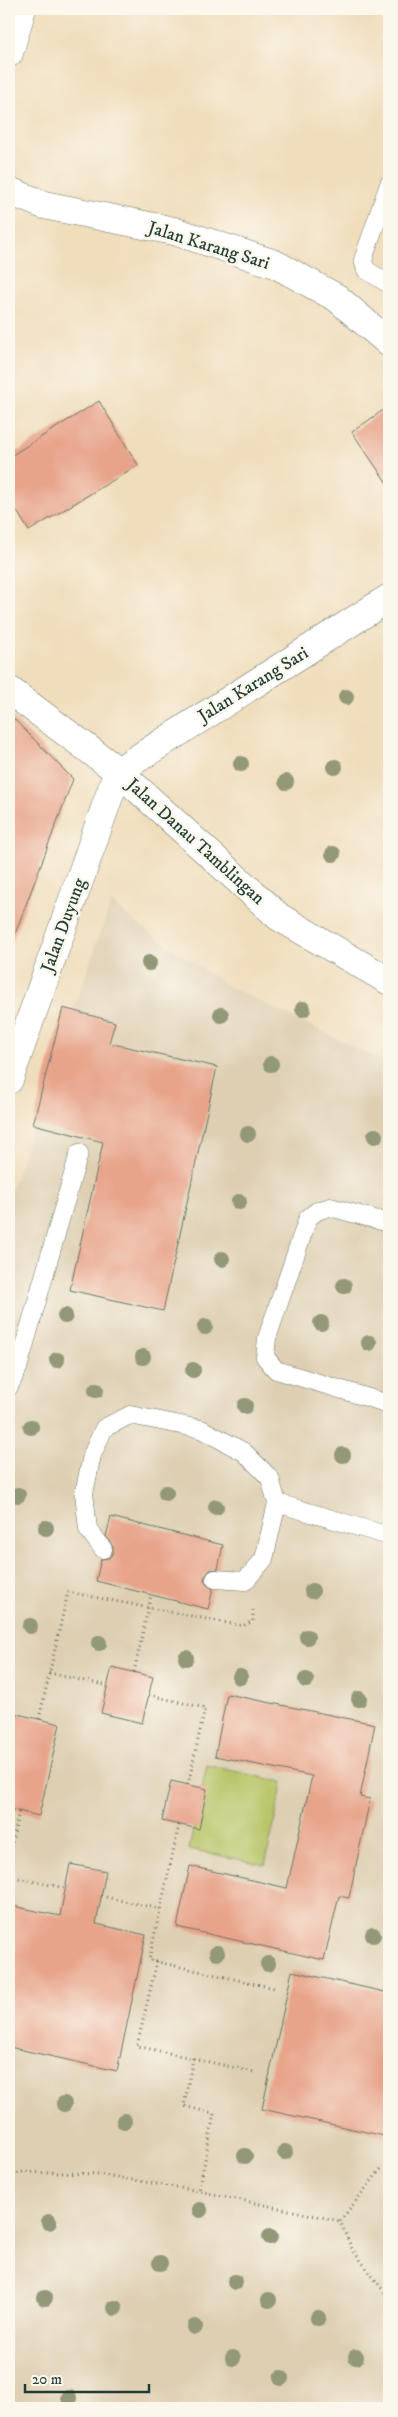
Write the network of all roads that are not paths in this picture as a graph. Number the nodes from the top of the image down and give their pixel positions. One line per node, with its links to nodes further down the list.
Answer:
1 (22, 9): 2 (street)
2 (9, 53)
3 (389, 184): 5 (lane)
4 (9, 191): 6 (street, Jalan Karang Sari)
5 (389, 284)
6 (389, 343)
7 (389, 598): 9 (street, Jalan Karang Sari)
8 (9, 690): 9 (street, Jalan Danau Tamblingan)
9 (118, 771): 10 (street, Jalan Danau Tamblingan); 11 (street, Jalan Duyung)
10 (389, 981)
11 (9, 1080)
12 (79, 1153): 14 (lane)
13 (389, 1223): 15 (lane)
14 (9, 1387)
15 (389, 1404)
16 (276, 1503): 17 (lane); 18 (lane); 19 (lane)
17 (389, 1536)
18 (103, 1549)
19 (215, 1579)

